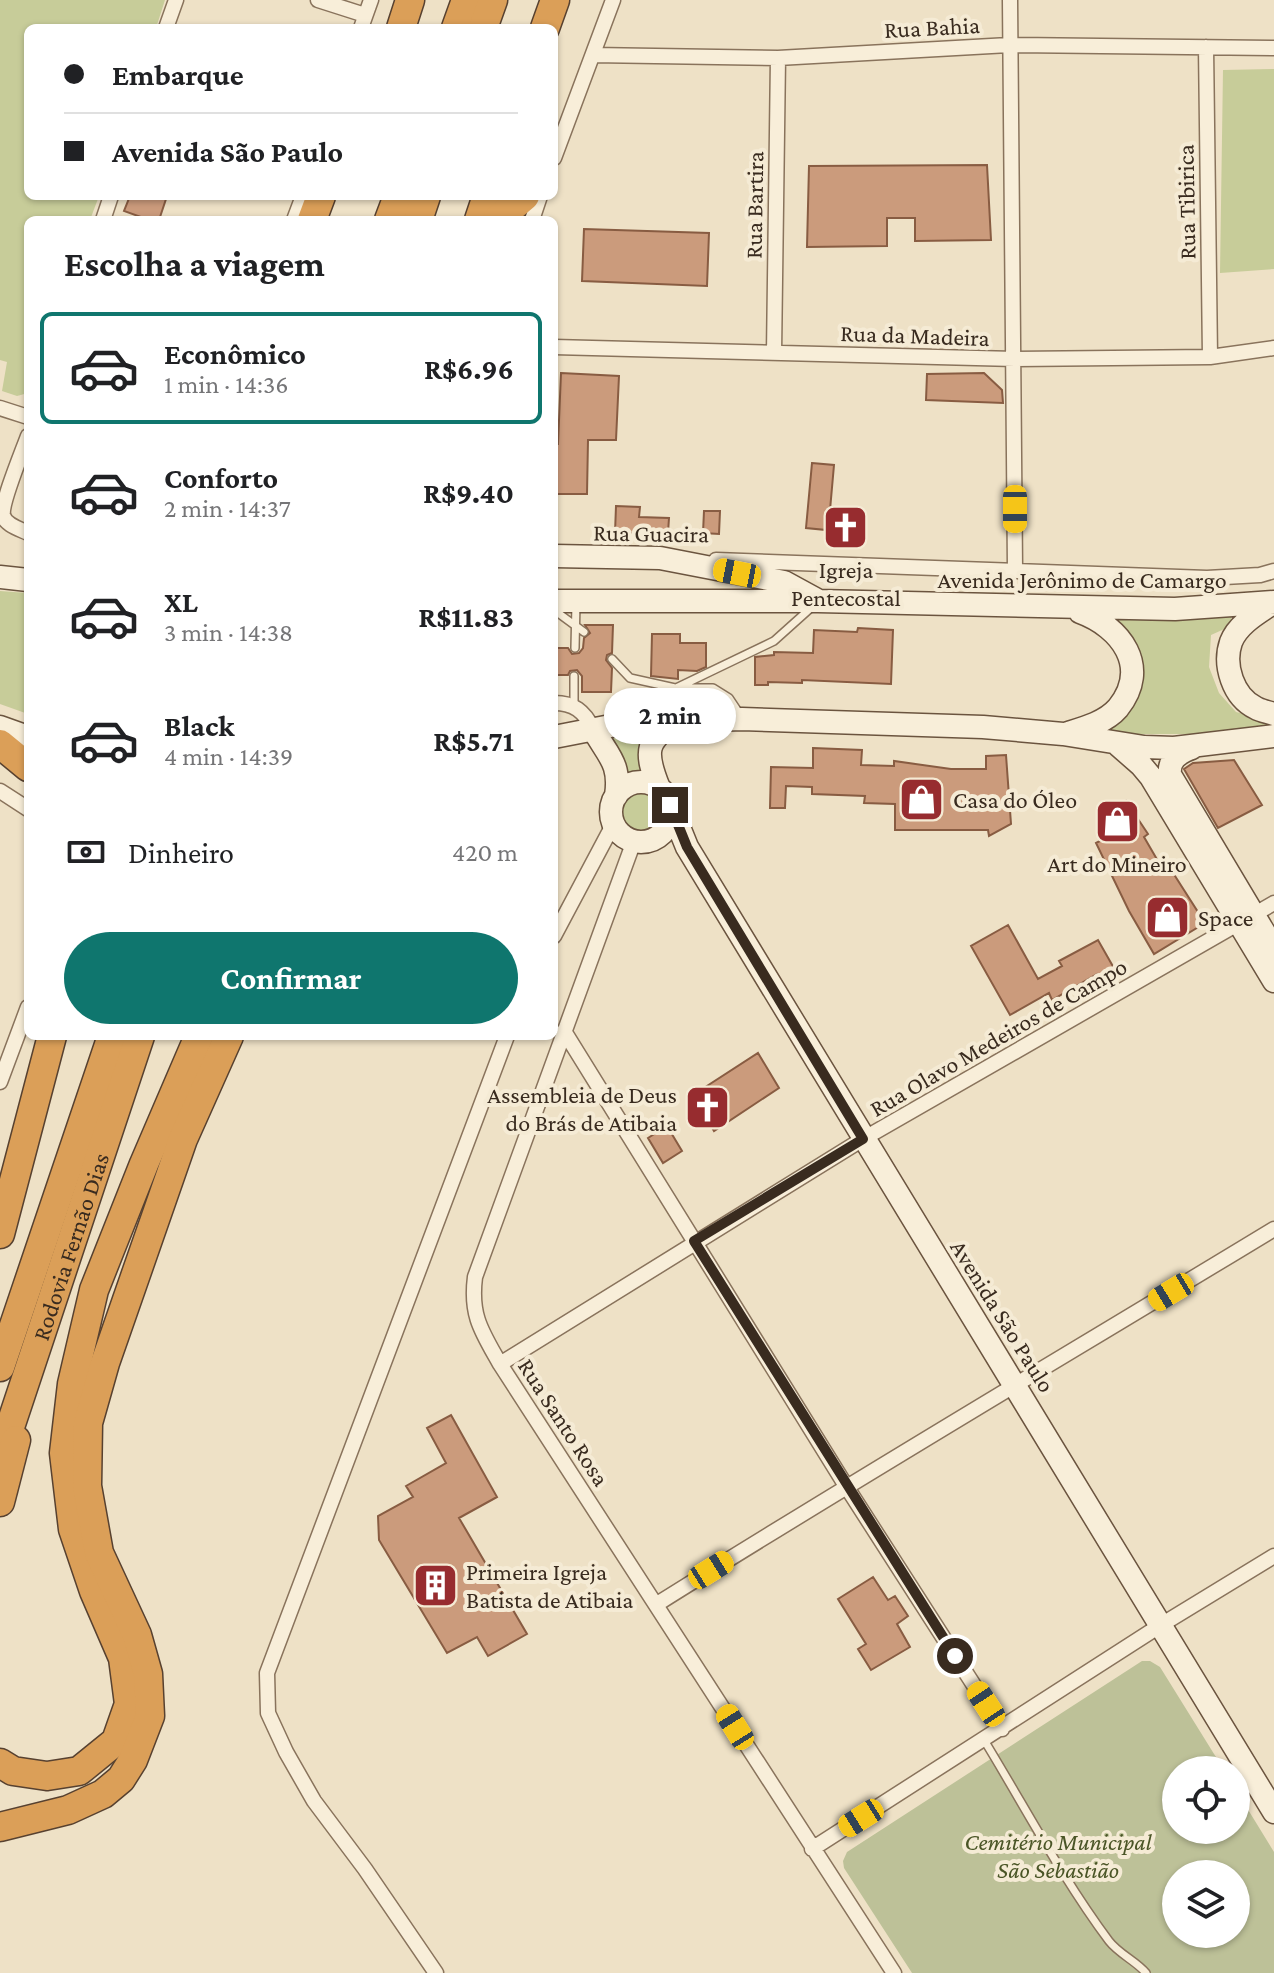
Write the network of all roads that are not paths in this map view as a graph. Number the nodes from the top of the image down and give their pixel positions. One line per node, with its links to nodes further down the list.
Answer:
1 (176, 0): 12 (street)
2 (318, 0): 13 (street)
3 (371, 0): 13 (street)
4 (392, 0): 13 (highway)
5 (410, 0): 14 (highway)
6 (452, 0): 15 (highway)
7 (466, 0): 16 (highway)
8 (493, 0): 17 (highway)
9 (555, 0): 18 (highway)
10 (613, 0): 22 (street)
11 (1010, 0): 19 (street)
12 (167, 24)
13 (370, 24)
14 (402, 24)
15 (449, 24)
16 (457, 24)
17 (484, 24)
18 (546, 24)
19 (1009, 45): 20 (street, Rua Bahia); 23 (street, Rua Bahia); 31 (street)
20 (1206, 47): 21 (street, Rua Bahia); 30 (street, Rua Tibirica)
21 (1274, 48)
22 (593, 55): 23 (street, Rua Bahia); 24 (street)
23 (778, 58): 29 (street, Rua Bartira)
24 (558, 147)
25 (520, 200): 26 (highway)
26 (502, 216)
27 (558, 347): 29 (street, Rua da Madeira)
28 (1274, 348): 30 (street, Rua da Madeira)
29 (774, 353): 31 (street, Rua da Madeira)
30 (1210, 357): 31 (street, Rua da Madeira)
31 (1015, 359): 38 (street)
32 (0, 408): 33 (street)
33 (24, 416)
34 (24, 447): 35 (street)
35 (24, 531)
36 (558, 556): 37 (main road, Rua Guacira)
37 (660, 558): 38 (street, Rua Guacira); 43 (main road)
38 (1015, 569): 39 (street, Rua Guacira)
39 (1274, 571)
40 (0, 577): 41 (main road)
41 (24, 580)
42 (565, 601): 43 (main road, Avenida Jerônimo de Camargo); 47 (lane)
43 (818, 601): 45 (main road, Avenida Jerônimo de Camargo); 52 (lane)
44 (1274, 602): 45 (main road, Avenida Jerônimo de Camargo); 55 (main road)
45 (1069, 607): 60 (main road)
46 (558, 613): 47 (lane)
47 (576, 624): 48 (lane); 49 (lane)
48 (584, 632)
49 (575, 648)
50 (612, 659): 52 (lane)
51 (574, 676): 54 (lane)
52 (675, 688): 57 (lane); 59 (lane)
53 (558, 704): 54 (street)
54 (574, 706): 59 (street)
55 (1274, 714)
56 (680, 719): 57 (main road); 59 (main road); 71 (main road, Avenida São Paulo)
57 (742, 719): 60 (main road)
58 (0, 727): 61 (main road)
59 (593, 729): 62 (main road); 70 (main road)
60 (1063, 734): 64 (main road)
61 (24, 736)
62 (558, 736)
63 (1274, 736): 66 (main road)
64 (1116, 743): 66 (main road); 68 (main road)
65 (0, 744): 67 (highway)
66 (1197, 746): 68 (main road)
67 (24, 764)
68 (1167, 789): 77 (main road)
69 (0, 791): 72 (street)
70 (616, 796): 71 (main road); 73 (main road)
71 (665, 797): 74 (main road); 75 (main road, Avenida São Paulo)
72 (24, 806)
73 (614, 823): 74 (main road); 78 (street)
74 (644, 840): 75 (main road); 82 (street, Rua Santo Rosa)
75 (687, 847): 90 (main road, Avenida São Paulo)
76 (1274, 903): 77 (street, Rua Olavo Medeiros de Campo)
77 (1246, 920): 79 (main road); 80 (main road); 90 (street, Rua Olavo Medeiros de Campo)
78 (558, 928)
79 (1274, 949)
80 (1274, 981)
81 (24, 1018): 89 (street)
82 (564, 1031): 94 (street); 95 (street, Rua Santo Rosa)
83 (51, 1040): 92 (highway)
84 (111, 1040): 96 (highway, Rodovia Fernão Dias)
85 (139, 1040): 93 (highway, Rodovia Fernão Dias)
86 (197, 1040): 106 (highway)
87 (227, 1040): 108 (highway)
88 (505, 1040): 110 (street)
89 (0, 1082)
90 (863, 1139): 94 (street, Rua Olavo Medeiros de Campo); 97 (main road, Avenida São Paulo)
91 (1274, 1229): 97 (street)
92 (0, 1234)
93 (72, 1237): 98 (highway, Rodovia Fernão Dias); 100 (highway)
94 (694, 1241): 95 (street, Rua Olavo Medeiros de Campo); 99 (street)
95 (500, 1364): 102 (street, Rua Santo Rosa)
96 (0, 1367)
97 (1016, 1386): 99 (street); 103 (main road, Avenida São Paulo)
98 (0, 1457)
99 (846, 1486): 102 (street); 104 (street)
100 (0, 1502)
101 (1274, 1556): 103 (street)
102 (657, 1604): 109 (street, Rua Santo Rosa)
103 (1161, 1625): 104 (street); 107 (main road, Avenida São Paulo)
104 (1002, 1729): 105 (street)
105 (984, 1740): 109 (street); 112 (lane)
106 (0, 1763)
107 (1274, 1812)
108 (0, 1827)
109 (812, 1849): 111 (street, Rua Santo Rosa)
110 (436, 1973)
111 (894, 1973)
112 (1146, 1973)

